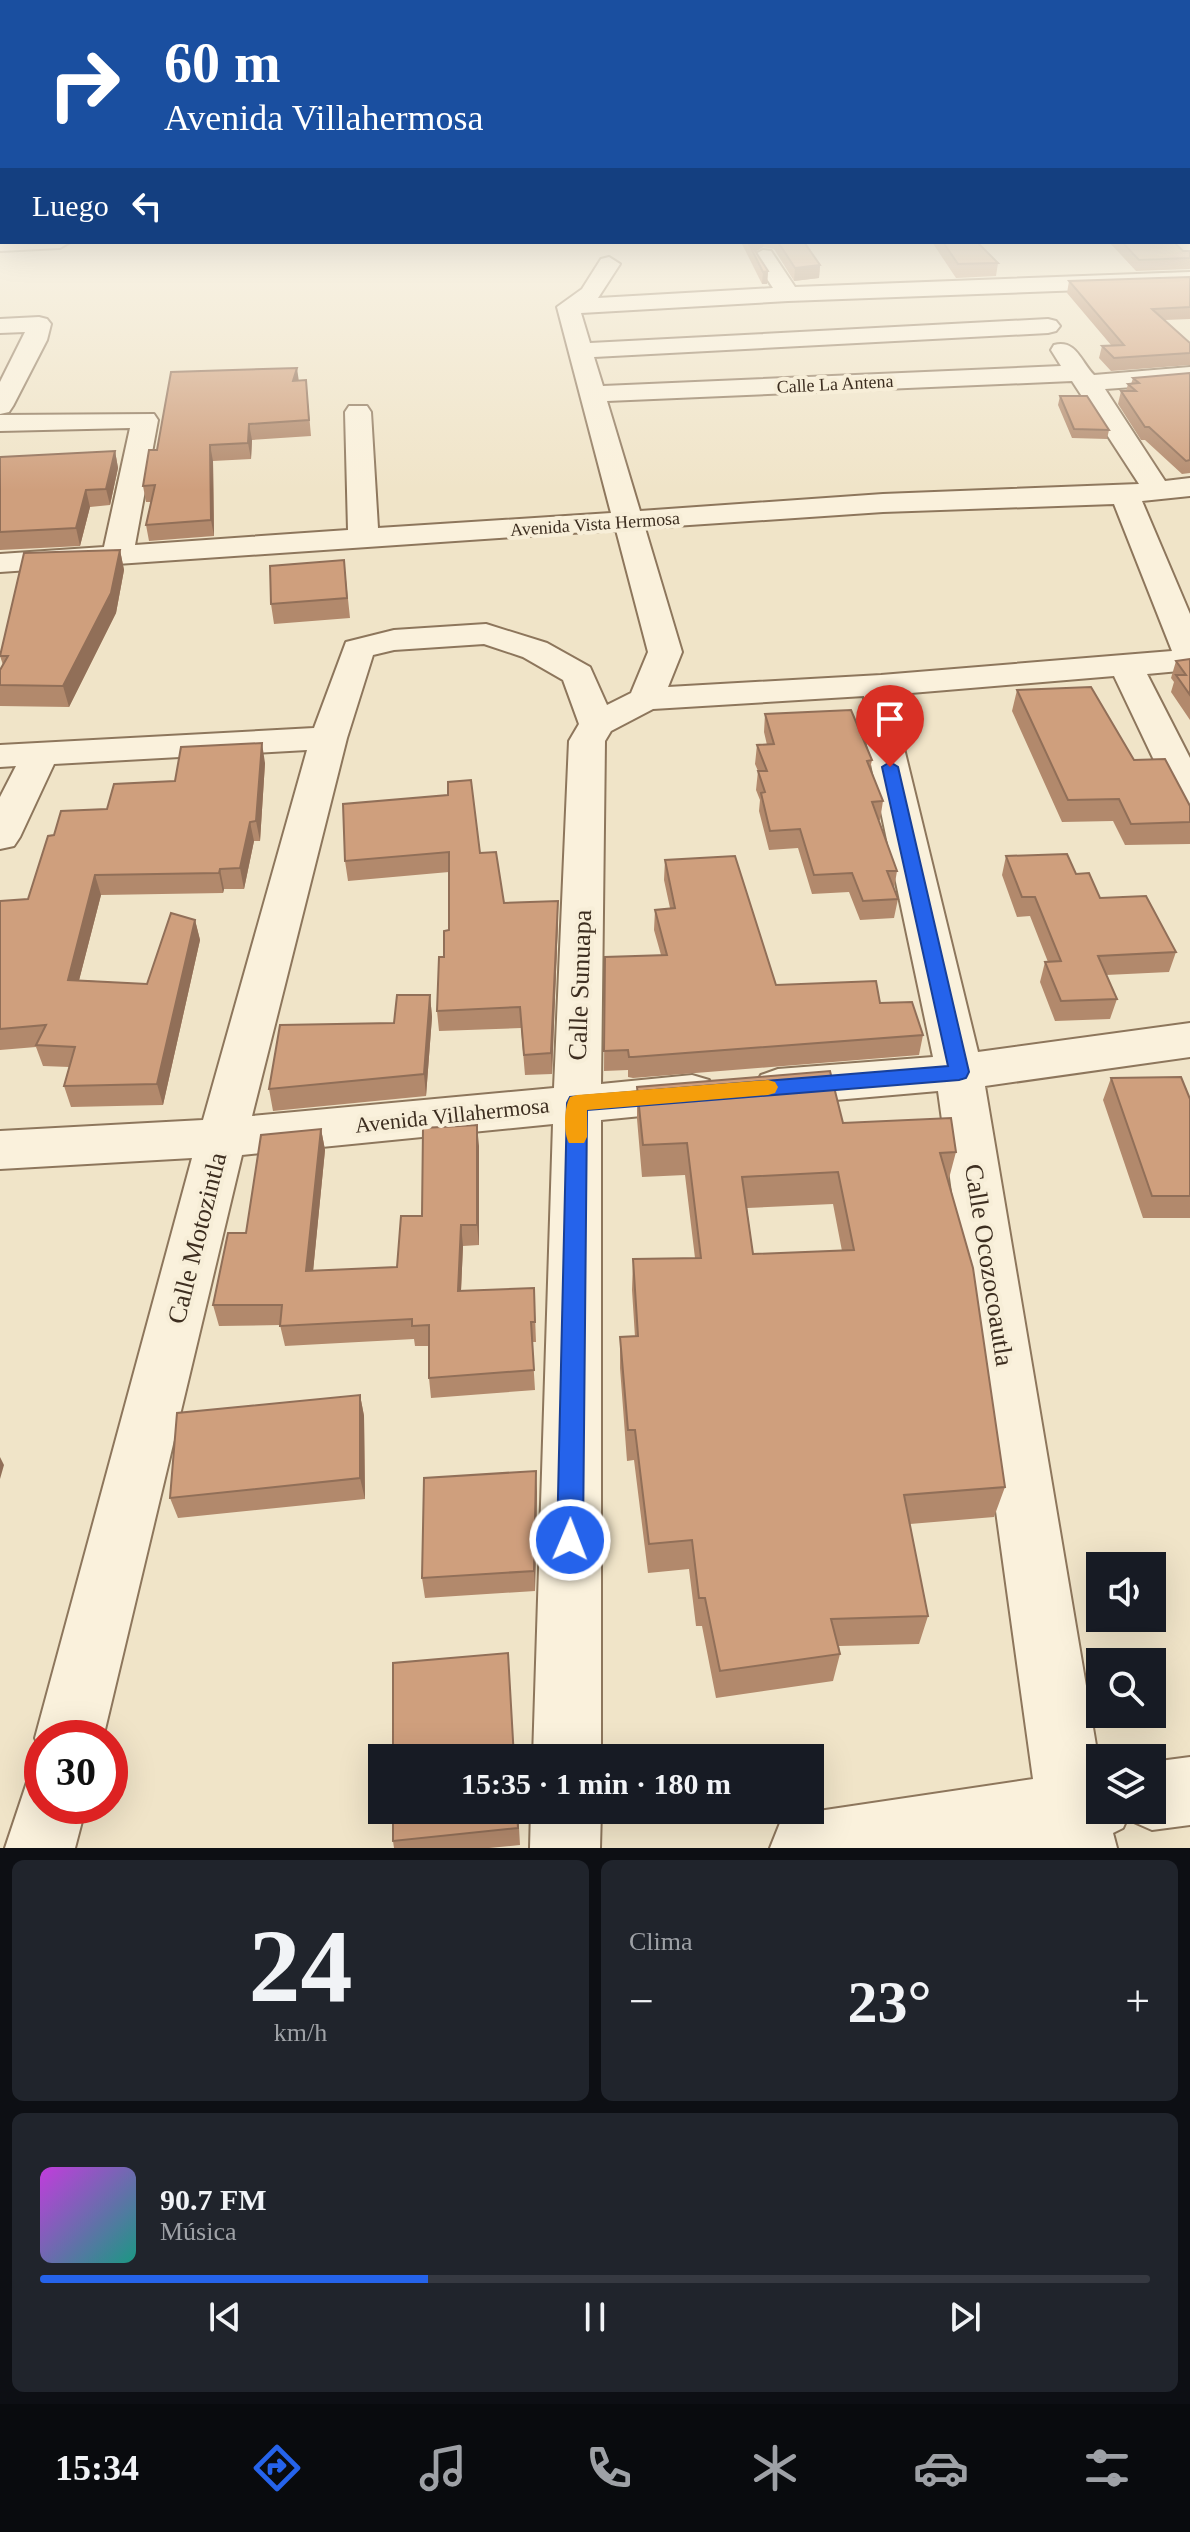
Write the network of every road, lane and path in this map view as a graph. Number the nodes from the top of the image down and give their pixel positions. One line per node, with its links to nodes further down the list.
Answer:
1 (571, 317): 5 (street)
2 (1043, 317): 4 (street)
3 (0, 326): 9 (street)
4 (1048, 326): 5 (street); 7 (street)
5 (579, 351): 8 (street)
6 (1190, 375): 7 (street, Calle La Antena)
7 (1083, 378): 8 (street, Calle La Antena); 13 (street)
8 (593, 394): 15 (street)
9 (0, 406)
10 (358, 412): 16 (street)
11 (0, 423): 17 (street)
12 (1190, 487): 13 (street, Avenida Vista Hermosa)
13 (1157, 490): 14 (street, Avenida Vista Hermosa)
14 (1124, 493): 15 (street, Avenida Vista Hermosa); 19 (street)
15 (628, 522): 16 (street, Avenida Vista Hermosa); 22 (street)
16 (363, 537): 17 (street, Avenida Vista Hermosa)
17 (117, 557): 18 (street, Avenida Vista Hermosa)
18 (0, 563)
19 (1190, 657): 20 (street)
20 (1127, 667): 21 (street); 27 (street)
21 (881, 685): 22 (street); 30 (street, Calle Ocozocoautla)
22 (646, 699): 23 (street)
23 (592, 732): 24 (street, Calle Motozintla); 31 (street, Calle Sunuapa)
24 (329, 738): 25 (street); 32 (street, Calle Motozintla)
25 (40, 754): 26 (street); 28 (street)
26 (0, 756)
27 (1190, 796)
28 (0, 837)
29 (1190, 1040): 30 (street, Avenida Villahermosa)
30 (959, 1072): 31 (street, Avenida Villahermosa); 38 (street, Calle Ocozocoautla)
31 (577, 1103): 32 (street, Avenida Villahermosa); 35 (street, Calle Sunuapa)
32 (222, 1138): 33 (street, Avenida Villahermosa); 34 (street, Calle Motozintla)
33 (0, 1150)
34 (74, 1720)
35 (567, 1744)
36 (1190, 1791): 37 (street)
37 (1166, 1794)
38 (1085, 1820): 43 (street)
39 (46, 1824): 41 (street)
40 (566, 1824): 42 (street)
41 (40, 1848)
42 (565, 1848)
43 (805, 1848)

